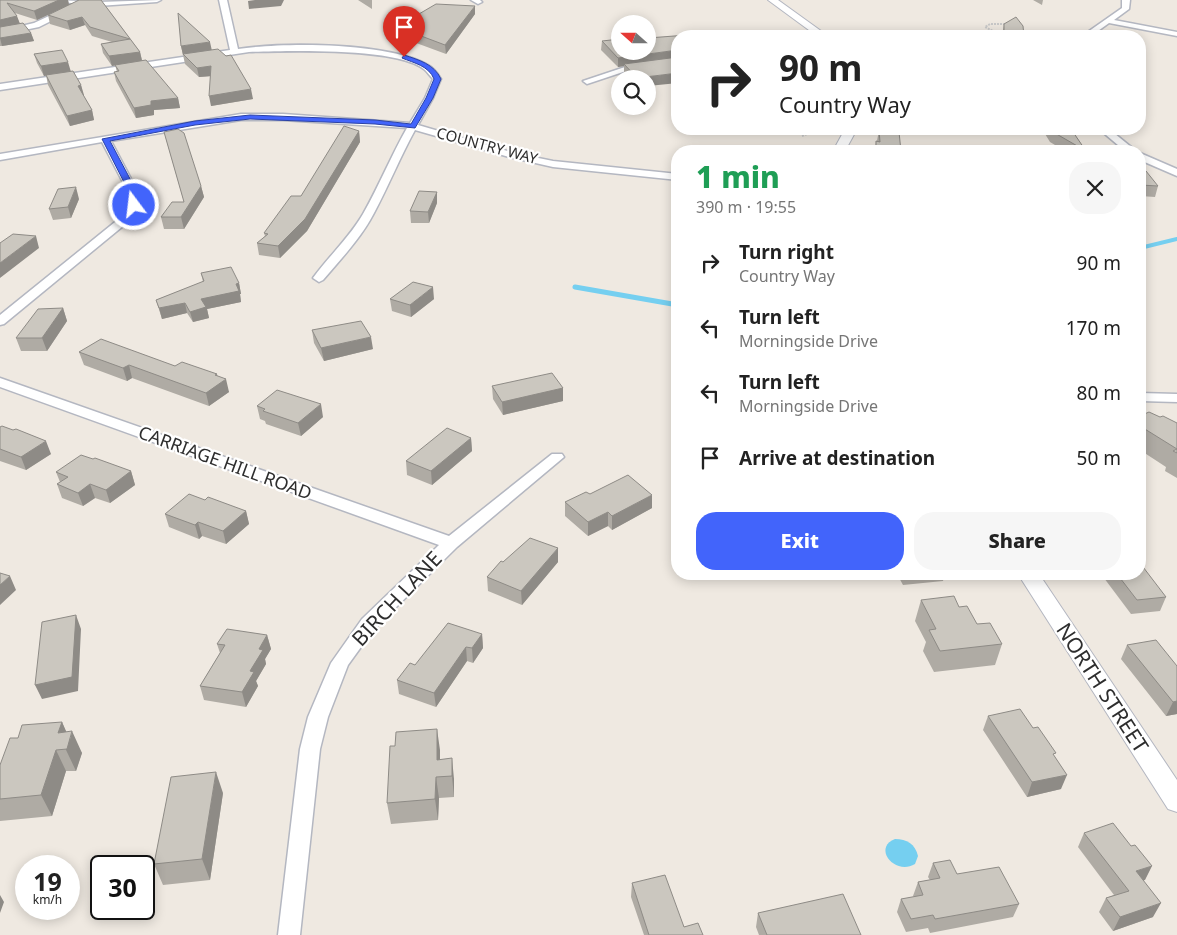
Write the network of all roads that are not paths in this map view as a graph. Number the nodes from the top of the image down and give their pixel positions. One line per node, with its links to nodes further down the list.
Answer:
1 (62, 0): 6 (street)
2 (157, 0): 6 (street)
3 (223, 0): 12 (street)
4 (772, 0): 8 (street)
5 (1126, 0): 7 (street)
6 (82, 4): 10 (street)
7 (1108, 21): 9 (street); 11 (street)
8 (814, 30)
9 (1095, 30)
10 (0, 34)
11 (1177, 34)
12 (234, 51): 15 (street); 16 (street)
13 (671, 63): 14 (street)
14 (587, 81)
15 (0, 87)
16 (413, 126): 18 (street, COUNTRY WAY); 23 (street, COUNTRY WAY); 24 (street)
17 (1110, 135): 19 (street)
18 (105, 139): 20 (street, COUNTRY WAY); 25 (street)
19 (1122, 145)
20 (0, 157)
21 (1146, 159): 22 (street)
22 (1177, 173)
23 (671, 176)
24 (319, 278)
25 (0, 321)
26 (0, 382): 30 (street, CARRIAGE HILL ROAD)
27 (1146, 397): 28 (street)
28 (1177, 398)
29 (557, 457): 30 (street, BIRCH LANE)
30 (450, 543): 33 (street, BIRCH LANE)
31 (1032, 580): 32 (street, NORTH STREET)
32 (1177, 801)
33 (289, 935)

